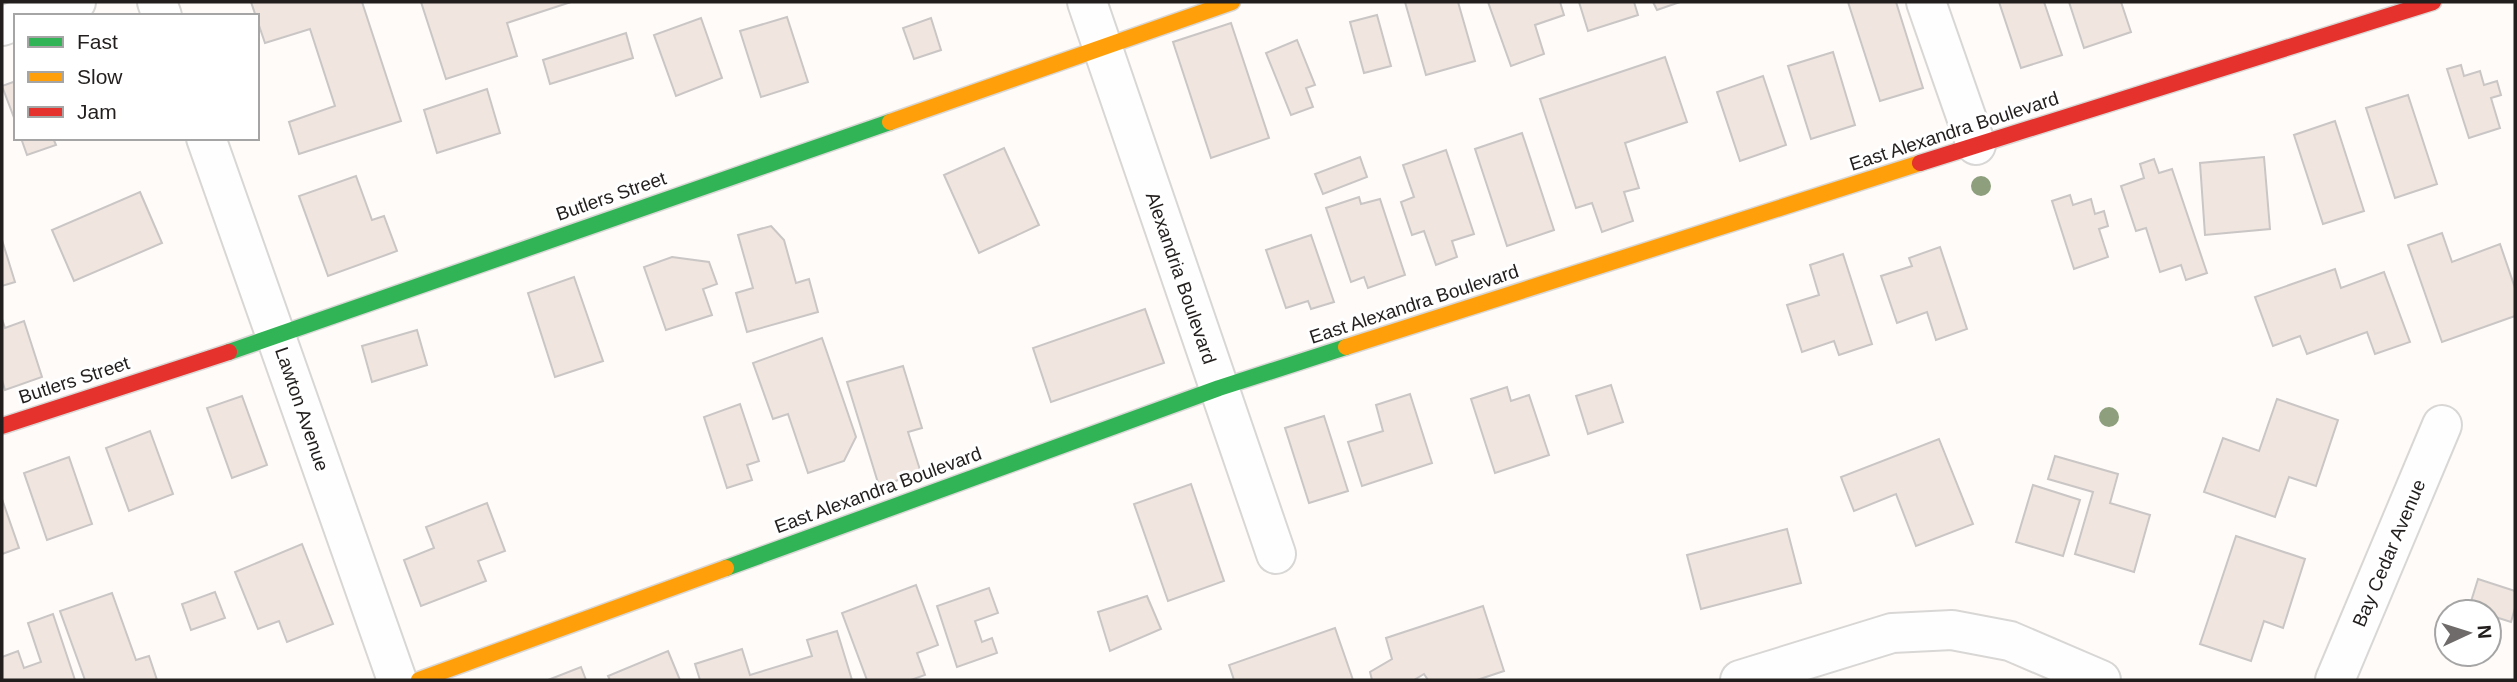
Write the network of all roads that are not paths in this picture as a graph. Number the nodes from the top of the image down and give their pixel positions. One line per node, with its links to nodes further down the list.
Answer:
1 (76, 2): 6 (street)
2 (1087, 2): 7 (street, Alexandria Boulevard)
3 (1231, 2): 7 (street, Butlers Street)
4 (1926, 2): 9 (street)
5 (2433, 2): 9 (street, East Alexandra Boulevard)
6 (39, 14)
7 (1102, 46): 10 (street, Butlers Street); 11 (street, Alexandria Boulevard)
8 (207, 140): 10 (street, Lawton Avenue)
9 (1976, 145): 11 (street, East Alexandra Boulevard)
10 (276, 336): 12 (street, Butlers Street); 15 (street, Lawton Avenue)
11 (1219, 388): 14 (street, Alexandria Boulevard); 16 (street, East Alexandra Boulevard)
12 (2, 425)
13 (2442, 425): 19 (street, Bay Cedar Avenue)
14 (1276, 554)
15 (397, 680)
16 (419, 680)
17 (1740, 680): 18 (street)
18 (2101, 680)
19 (2335, 680)

